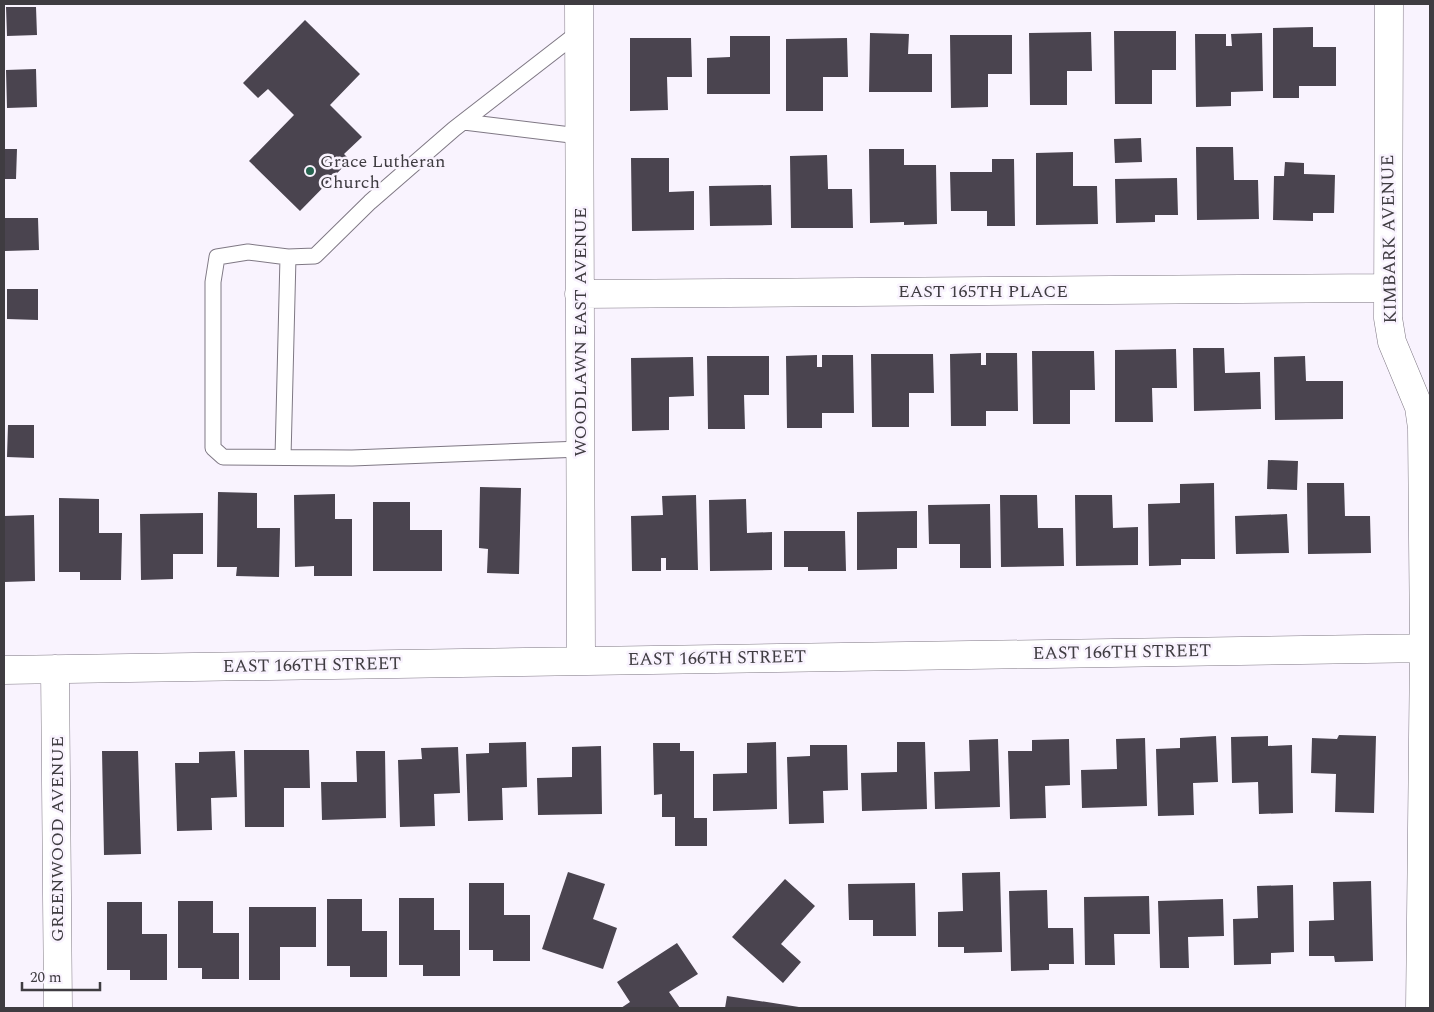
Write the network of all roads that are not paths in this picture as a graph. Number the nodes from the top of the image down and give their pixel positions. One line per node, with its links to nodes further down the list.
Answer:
1 (578, 4): 3 (street, WOODLAWN EAST AVENUE)
2 (1389, 4): 7 (street, KIMBARK AVENUE)
3 (578, 32): 4 (lane); 5 (street, WOODLAWN EAST AVENUE)
4 (464, 122): 5 (lane); 6 (lane)
5 (579, 136): 8 (street, WOODLAWN EAST AVENUE)
6 (288, 257): 10 (lane); 10 (lane)
7 (1387, 288): 8 (street, EAST 165TH PLACE); 11 (street, KIMBARK AVENUE)
8 (579, 294): 9 (street, WOODLAWN EAST AVENUE)
9 (581, 449): 10 (lane); 12 (street, WOODLAWN EAST AVENUE)
10 (283, 457)
11 (1427, 648): 12 (street, EAST 166TH STREET); 16 (street, KIMBARK AVENUE)
12 (581, 660): 13 (street, EAST 166TH STREET)
13 (56, 669): 14 (street, EAST 166TH STREET); 15 (street, GREENWOOD AVENUE)
14 (4, 670)
15 (58, 1008)
16 (1420, 1008)

